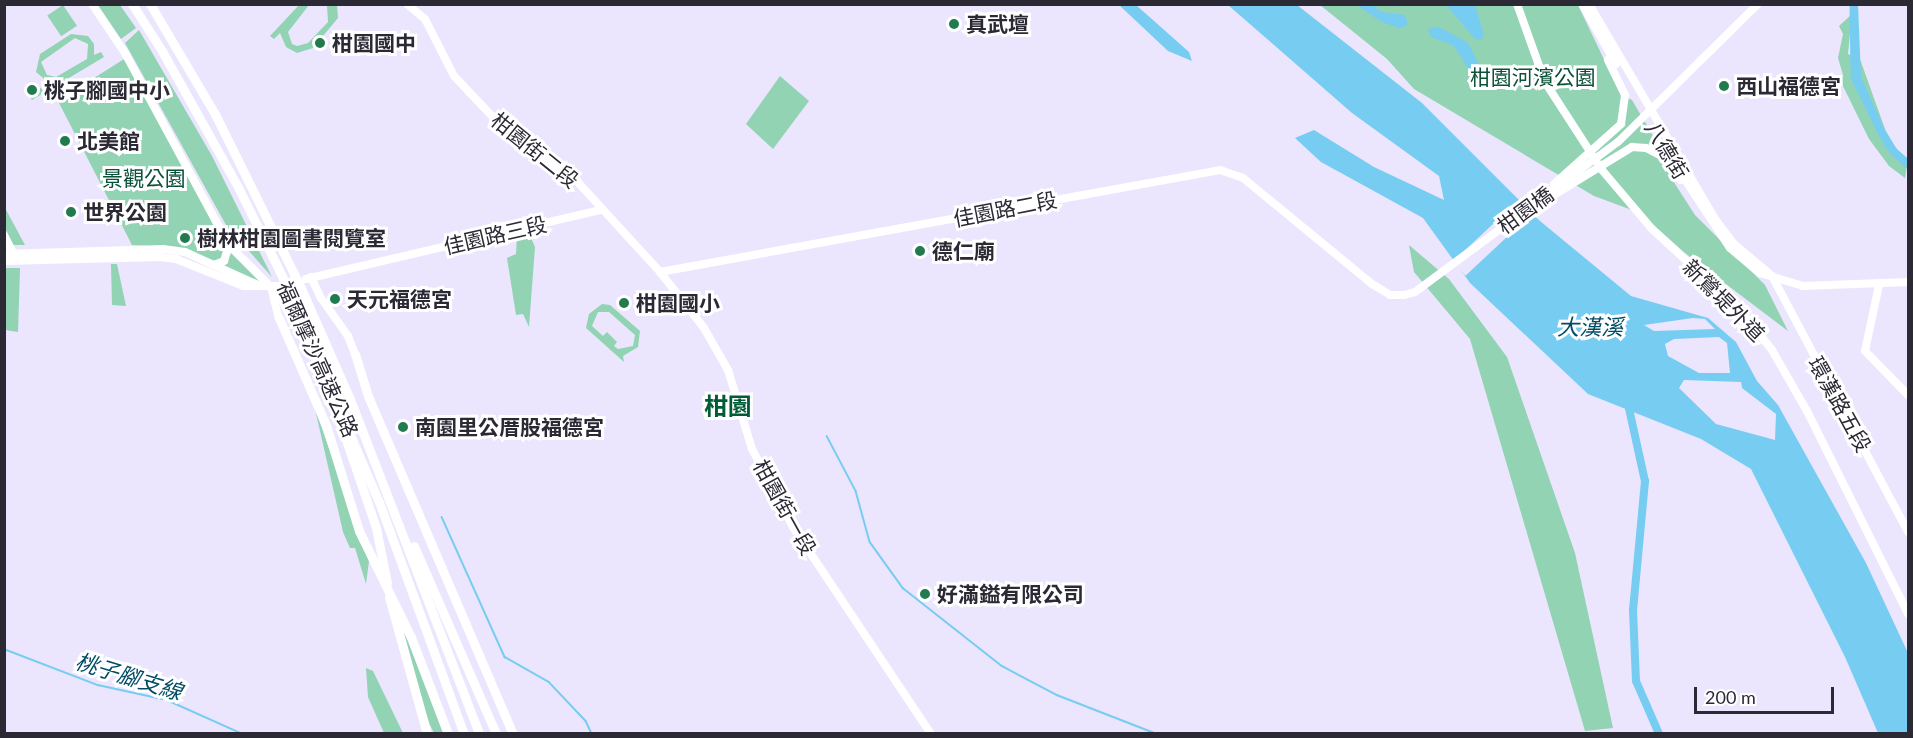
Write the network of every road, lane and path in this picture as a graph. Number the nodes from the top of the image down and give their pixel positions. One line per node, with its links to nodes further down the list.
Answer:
1 (92, 4): 12 (street)
2 (132, 4): 24 (highway, 福爾摩沙高速公路)
3 (150, 4): 27 (highway, 福爾摩沙高速公路)
4 (407, 4): 9 (street, 柑園街二段)
5 (1517, 4): 29 (street, 新鶯堤外道)
6 (1581, 4): 11 (street); 14 (street, 八德街)
7 (1589, 4): 18 (street, 八德街)
8 (1758, 4): 11 (street, 柑園橋)
9 (601, 210): 17 (street); 25 (street, 佳園路三段)
10 (4, 235): 15 (street)
11 (1483, 241): 13 (street, 柑園橋); 14 (street)
12 (229, 245): 16 (street); 22 (street)
13 (1325, 246): 17 (street, 佳園路二段)
14 (1730, 248): 18 (street, 八德街)
15 (8, 255): 16 (street); 21 (street)
16 (214, 265): 21 (street)
17 (660, 272): 36 (street, 柑園街一段)
18 (1772, 276): 20 (street, 八德街); 28 (street, 環漢路五段)
19 (1908, 282): 20 (street, 八德街)
20 (1879, 285): 26 (street)
21 (262, 287): 22 (street)
22 (274, 287): 23 (street)
23 (279, 318): 31 (highway)
24 (313, 349): 30 (highway); 32 (highway, 福爾摩沙高速公路)
25 (355, 354): 35 (highway)
26 (1908, 395)
27 (350, 399): 33 (highway, 福爾摩沙高速公路); 34 (highway)
28 (1908, 532)
29 (1908, 614)
30 (427, 734)
31 (448, 734)
32 (464, 734)
33 (479, 734)
34 (496, 734)
35 (513, 734)
36 (931, 734)

